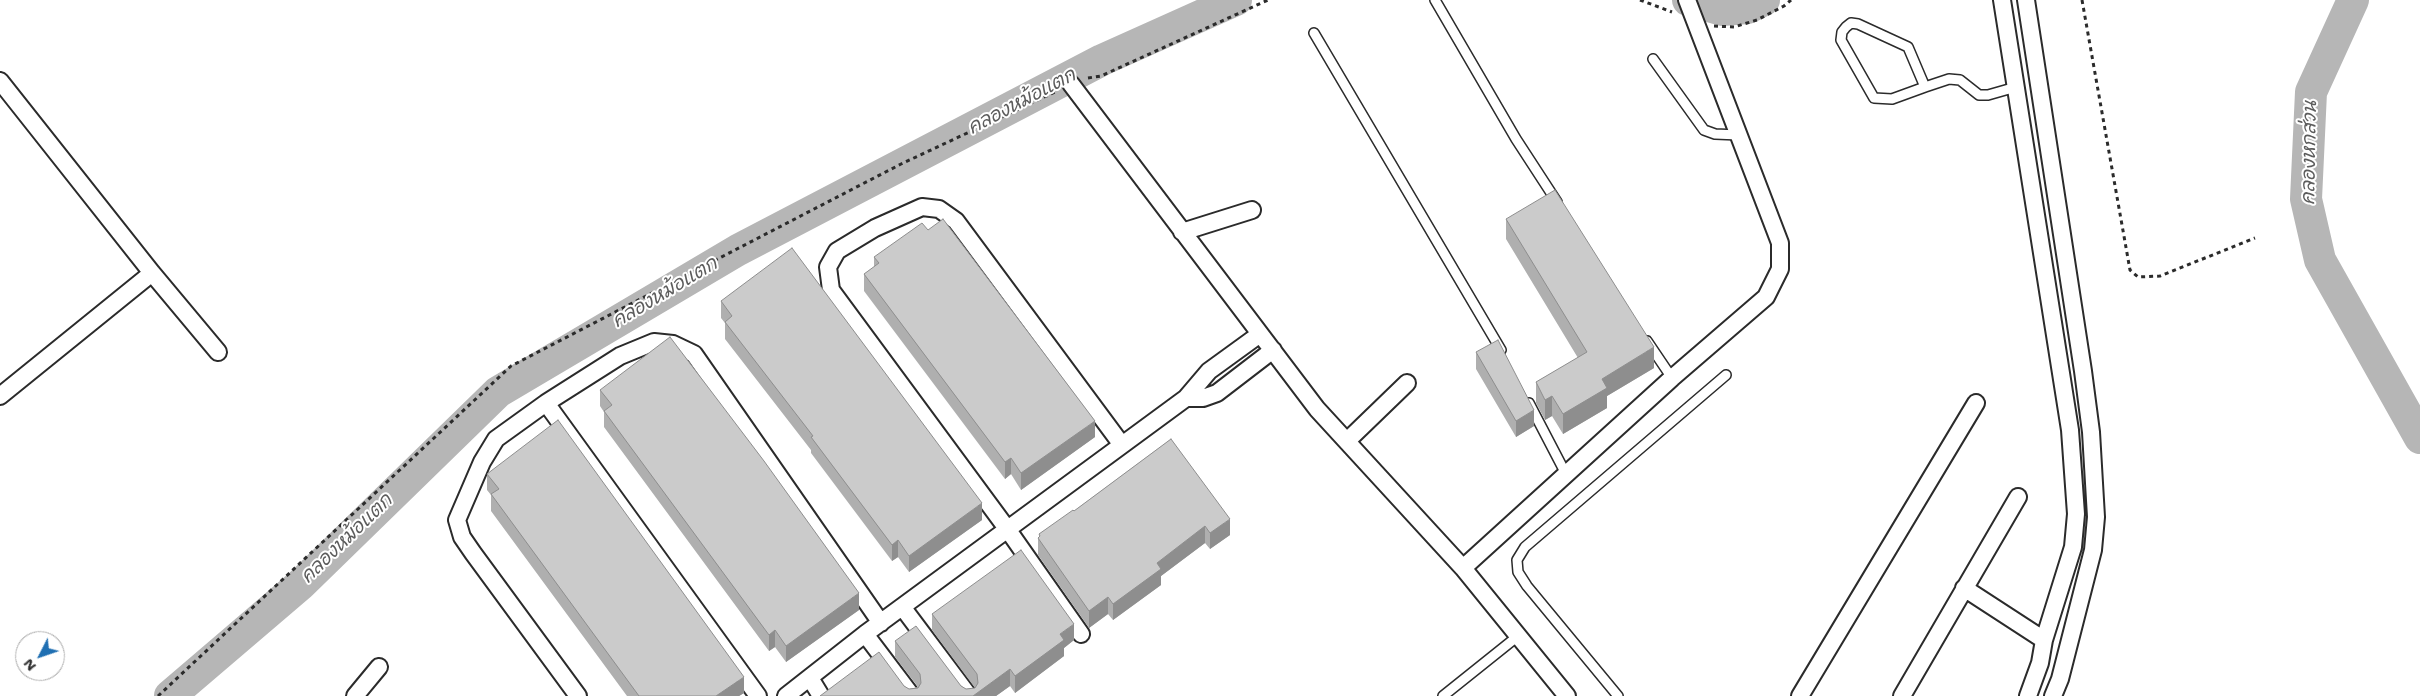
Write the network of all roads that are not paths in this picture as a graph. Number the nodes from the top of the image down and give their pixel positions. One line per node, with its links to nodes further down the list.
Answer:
1 (1435, 0): 13 (lane)
2 (1687, 0): 11 (street)
3 (2002, 0): 10 (street)
4 (2026, 0): 14 (street)
5 (1314, 33): 22 (lane)
6 (1653, 59): 11 (lane)
7 (0, 81): 17 (street)
8 (1071, 84): 15 (street)
9 (1925, 87): 9 (lane); 10 (lane)
10 (2016, 87): 16 (street)
11 (1739, 135): 24 (street)
12 (1252, 210): 15 (street)
13 (1564, 213)
14 (2061, 229): 16 (street); 32 (street)
15 (1182, 232): 19 (street)
16 (2040, 235): 31 (street)
17 (152, 273): 21 (street); 26 (street)
18 (1640, 329): 24 (lane)
19 (1260, 334): 20 (street); 28 (street)
20 (1273, 350): 28 (street); 33 (street)
21 (218, 352)
22 (1507, 361)
23 (1726, 375): 57 (lane)
24 (1672, 378): 35 (street)
25 (1407, 383): 33 (street)
26 (0, 396)
27 (1526, 396): 35 (lane)
28 (1186, 398): 34 (street)
29 (546, 403): 41 (street); 49 (street); 50 (street)
30 (1976, 403): 58 (street)
31 (2070, 430): 32 (street); 45 (street)
32 (2091, 432): 61 (street)
33 (1347, 441): 38 (street)
34 (1122, 445): 37 (street); 37 (street)
35 (1566, 474): 38 (street)
36 (2018, 497): 39 (street)
37 (1008, 530): 40 (street); 43 (street)
38 (1464, 568): 44 (street)
39 (1964, 588): 45 (street); 59 (street)
40 (903, 608): 41 (street); 54 (street)
41 (881, 624): 42 (street)
42 (865, 634): 47 (street); 53 (street)
43 (1081, 634)
44 (1518, 636): 55 (lane); 56 (street)
45 (2044, 640): 60 (street)
46 (379, 667): 48 (street)
47 (810, 678): 51 (street); 52 (street)
48 (355, 696)
49 (578, 696)
50 (758, 696)
51 (786, 696)
52 (821, 696)
53 (912, 696)
54 (969, 696)
55 (1443, 696)
56 (1567, 696)
57 (1618, 696)
58 (1800, 696)
59 (1902, 696)
60 (2028, 696)
61 (2053, 696)

